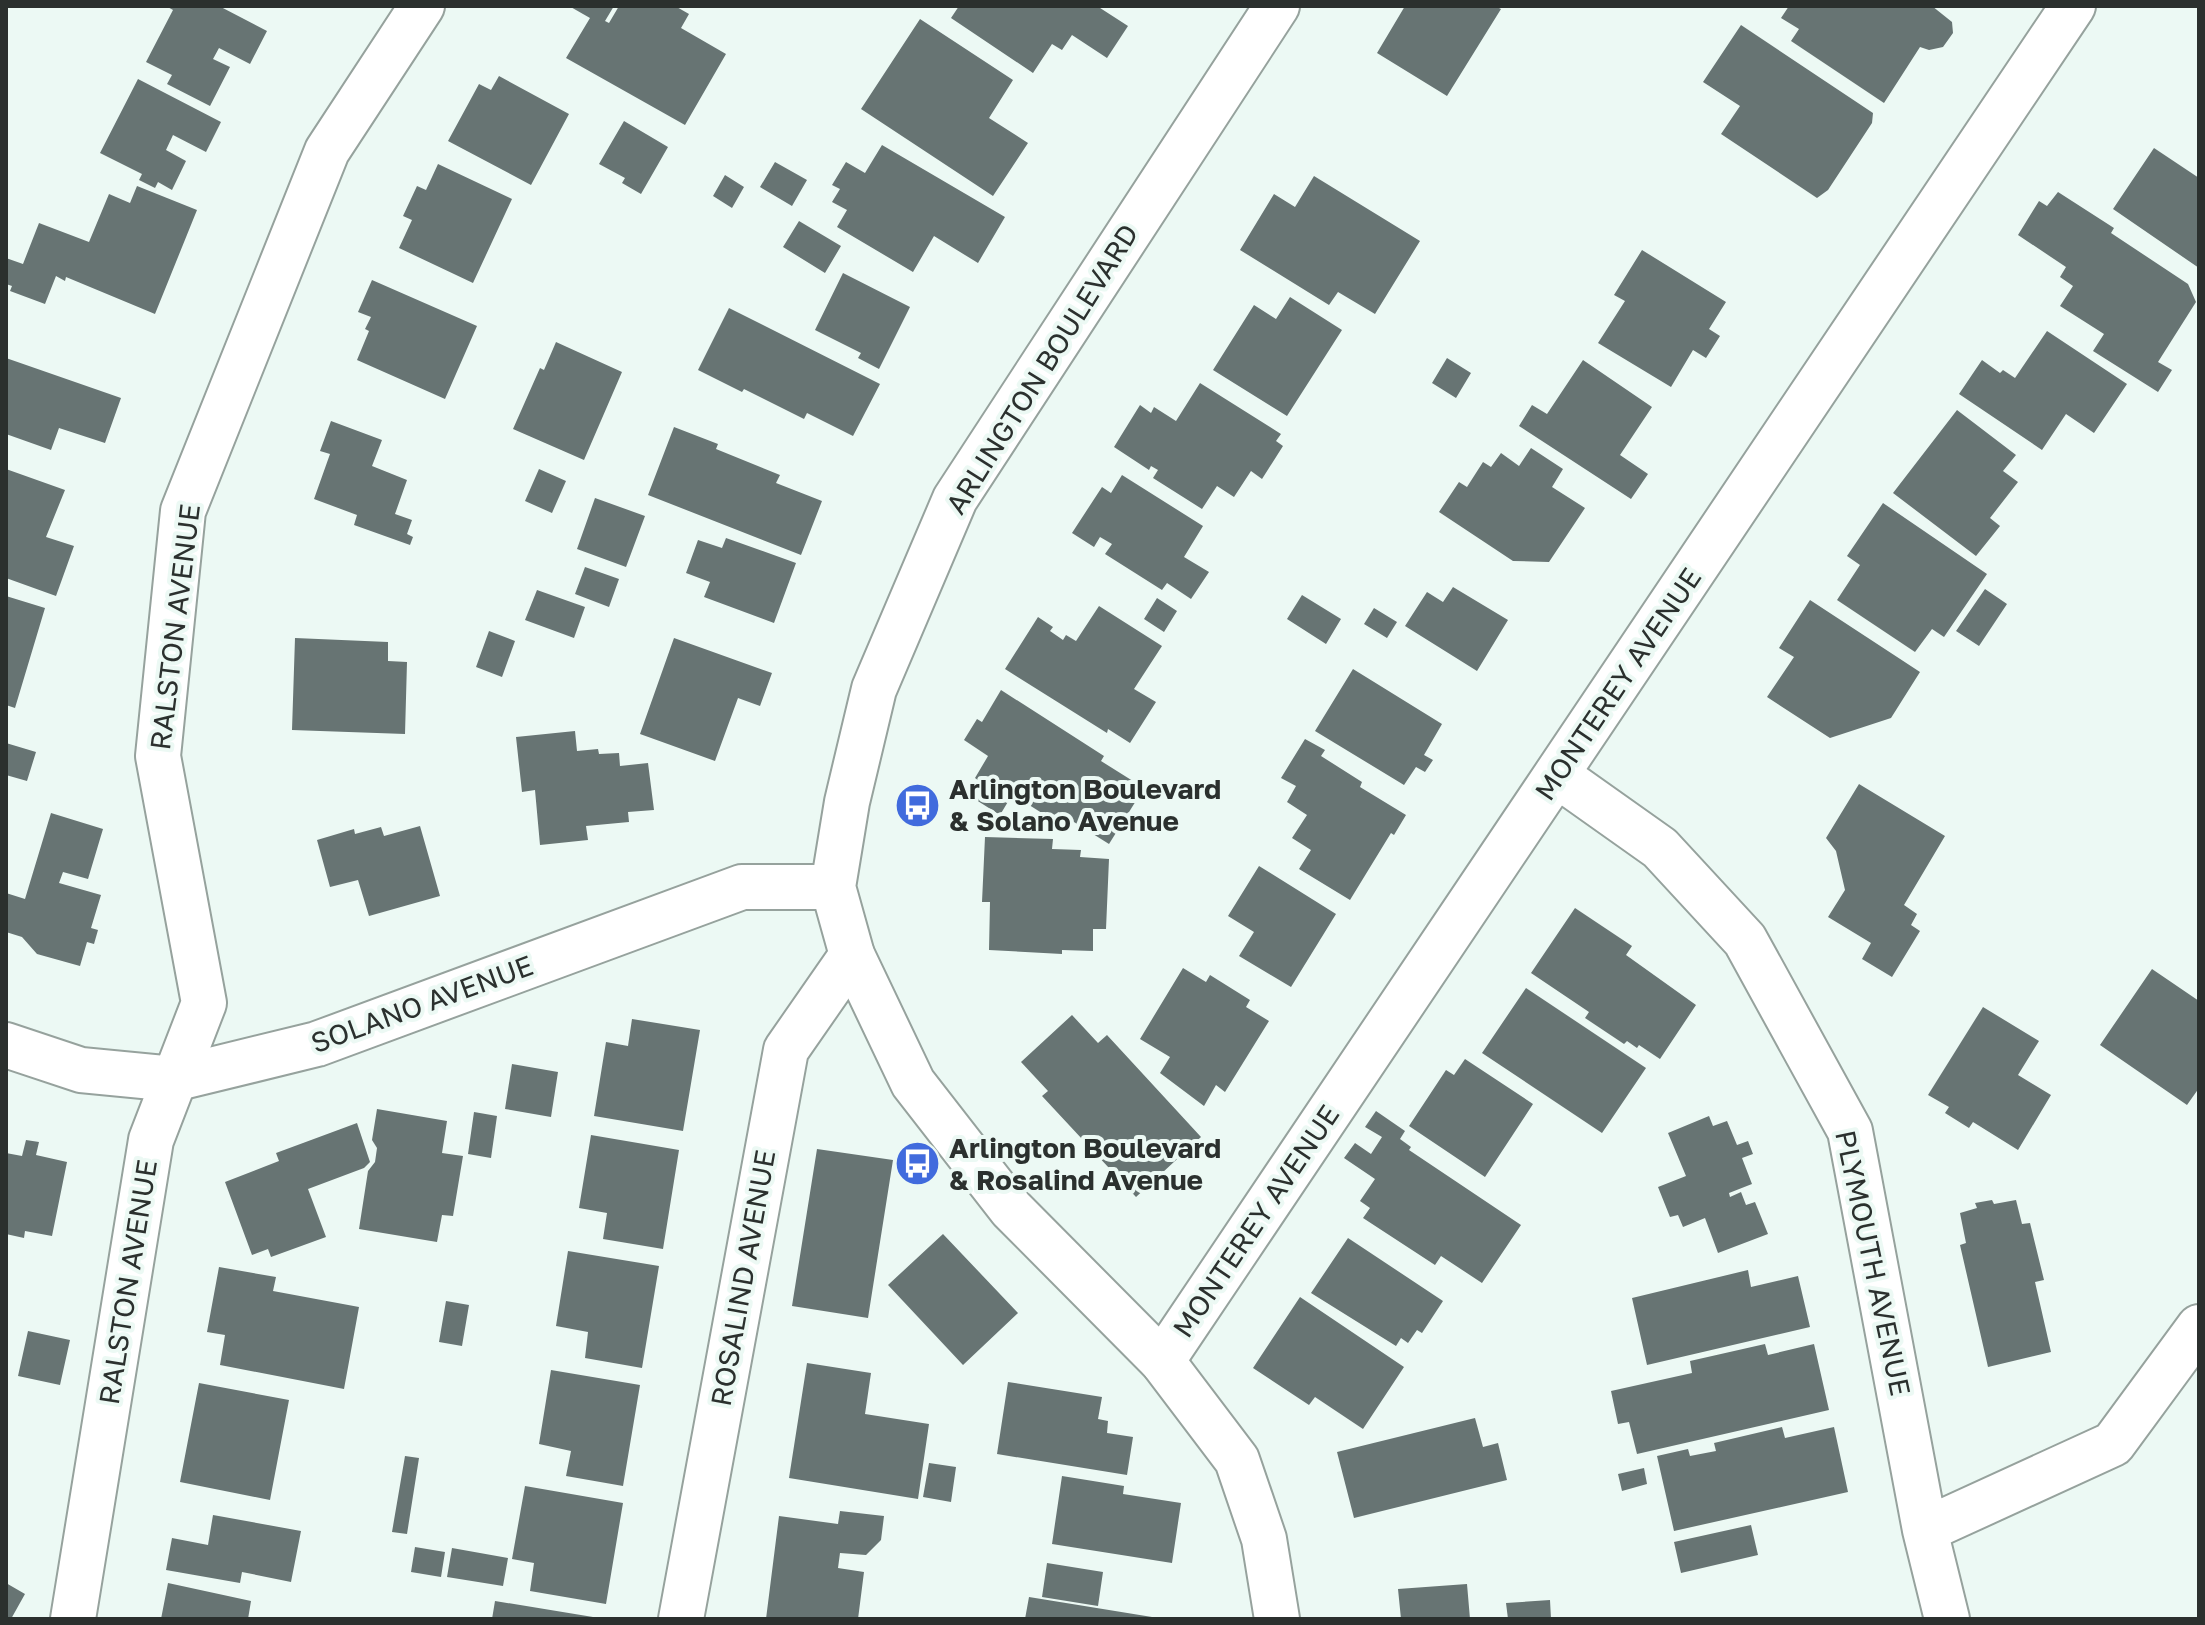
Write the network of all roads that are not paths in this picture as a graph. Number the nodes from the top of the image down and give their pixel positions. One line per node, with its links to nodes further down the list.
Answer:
1 (422, 6): 8 (street, RALSTON AVENUE)
2 (1277, 6): 5 (street, ARLINGTON BOULEVARD)
3 (2073, 6): 4 (street, MONTEREY AVENUE)
4 (1557, 775): 10 (street, MONTEREY AVENUE); 11 (street, PLYMOUTH AVENUE)
5 (833, 887): 6 (street, ARLINGTON BOULEVARD); 8 (street, SOLANO AVENUE)
6 (852, 955): 10 (street, ARLINGTON BOULEVARD); 13 (street, ROSALIND AVENUE)
7 (6, 1045): 8 (street, SOLANO AVENUE)
8 (174, 1079): 12 (street, RALSTON AVENUE)
9 (2199, 1327): 11 (street)
10 (1162, 1361): 14 (street, ARLINGTON BOULEVARD)
11 (1925, 1530): 15 (street, PLYMOUTH AVENUE)
12 (73, 1619)
13 (681, 1619)
14 (1277, 1619)
15 (1947, 1619)

